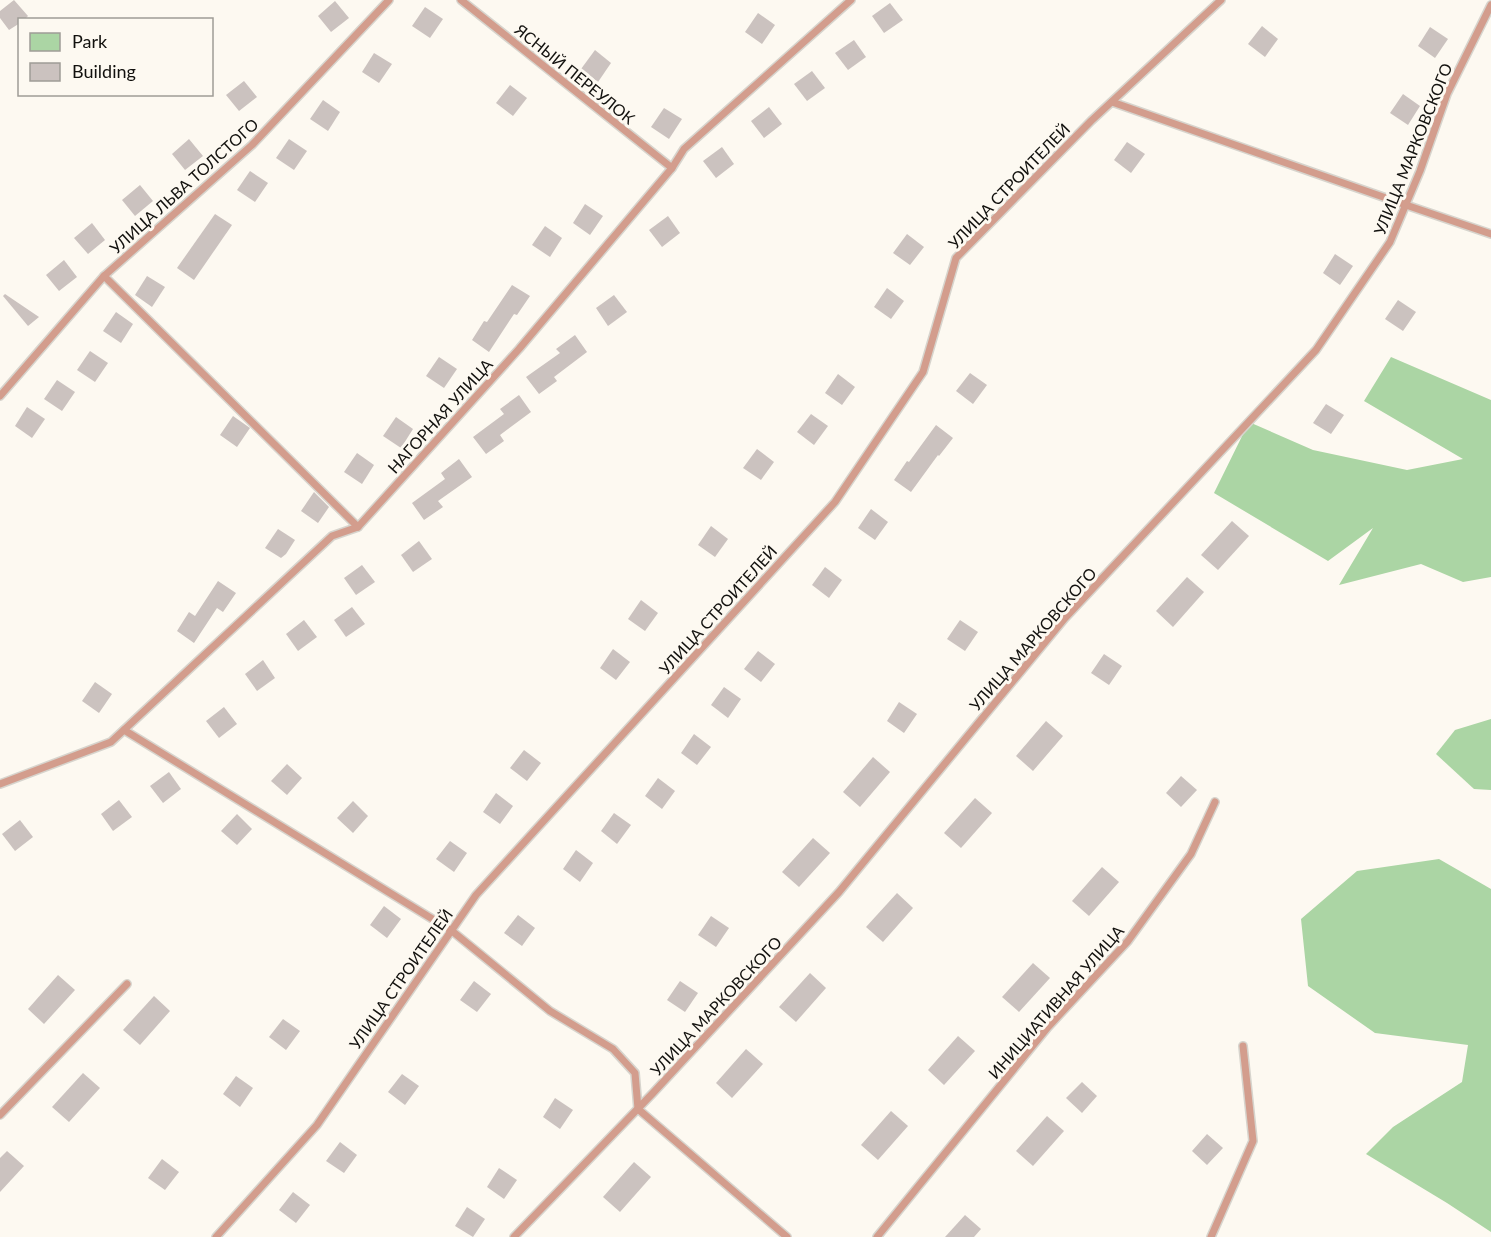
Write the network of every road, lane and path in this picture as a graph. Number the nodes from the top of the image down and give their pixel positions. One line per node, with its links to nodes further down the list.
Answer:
1 (389, 0): 10 (lane, УЛИЦА ЛЬВА ТОЛСТОГО)
2 (461, 0): 7 (lane, ЯСНЫЙ ПЕРЕУЛОК)
3 (851, 0): 7 (lane, НАГОРНАЯ УЛИЦА)
4 (1221, 0): 6 (lane, УЛИЦА СТРОИТЕЛЕЙ)
5 (1491, 5): 8 (lane, УЛИЦА МАРКОВСКОГО)
6 (1112, 102): 8 (lane); 16 (lane, УЛИЦА СТРОИТЕЛЕЙ)
7 (672, 168): 12 (lane, НАГОРНАЯ УЛИЦА)
8 (1406, 205): 9 (lane); 19 (lane, УЛИЦА МАРКОВСКОГО)
9 (1491, 234)
10 (104, 276): 11 (lane, УЛИЦА ЛЬВА ТОЛСТОГО); 12 (lane)
11 (0, 396)
12 (358, 527): 13 (lane, НАГОРНАЯ УЛИЦА)
13 (124, 730): 14 (lane, НАГОРНАЯ УЛИЦА); 16 (lane)
14 (0, 784)
15 (1215, 802): 24 (lane, ИНИЦИАТИВНАЯ УЛИЦА)
16 (452, 931): 19 (lane); 21 (lane, УЛИЦА СТРОИТЕЛЕЙ)
17 (127, 984): 20 (lane)
18 (1243, 1046): 25 (lane)
19 (638, 1109): 22 (lane, УЛИЦА МАРКОВСКОГО); 23 (lane)
20 (0, 1115)
21 (216, 1237)
22 (514, 1237)
23 (787, 1237)
24 (877, 1237)
25 (1211, 1237)

